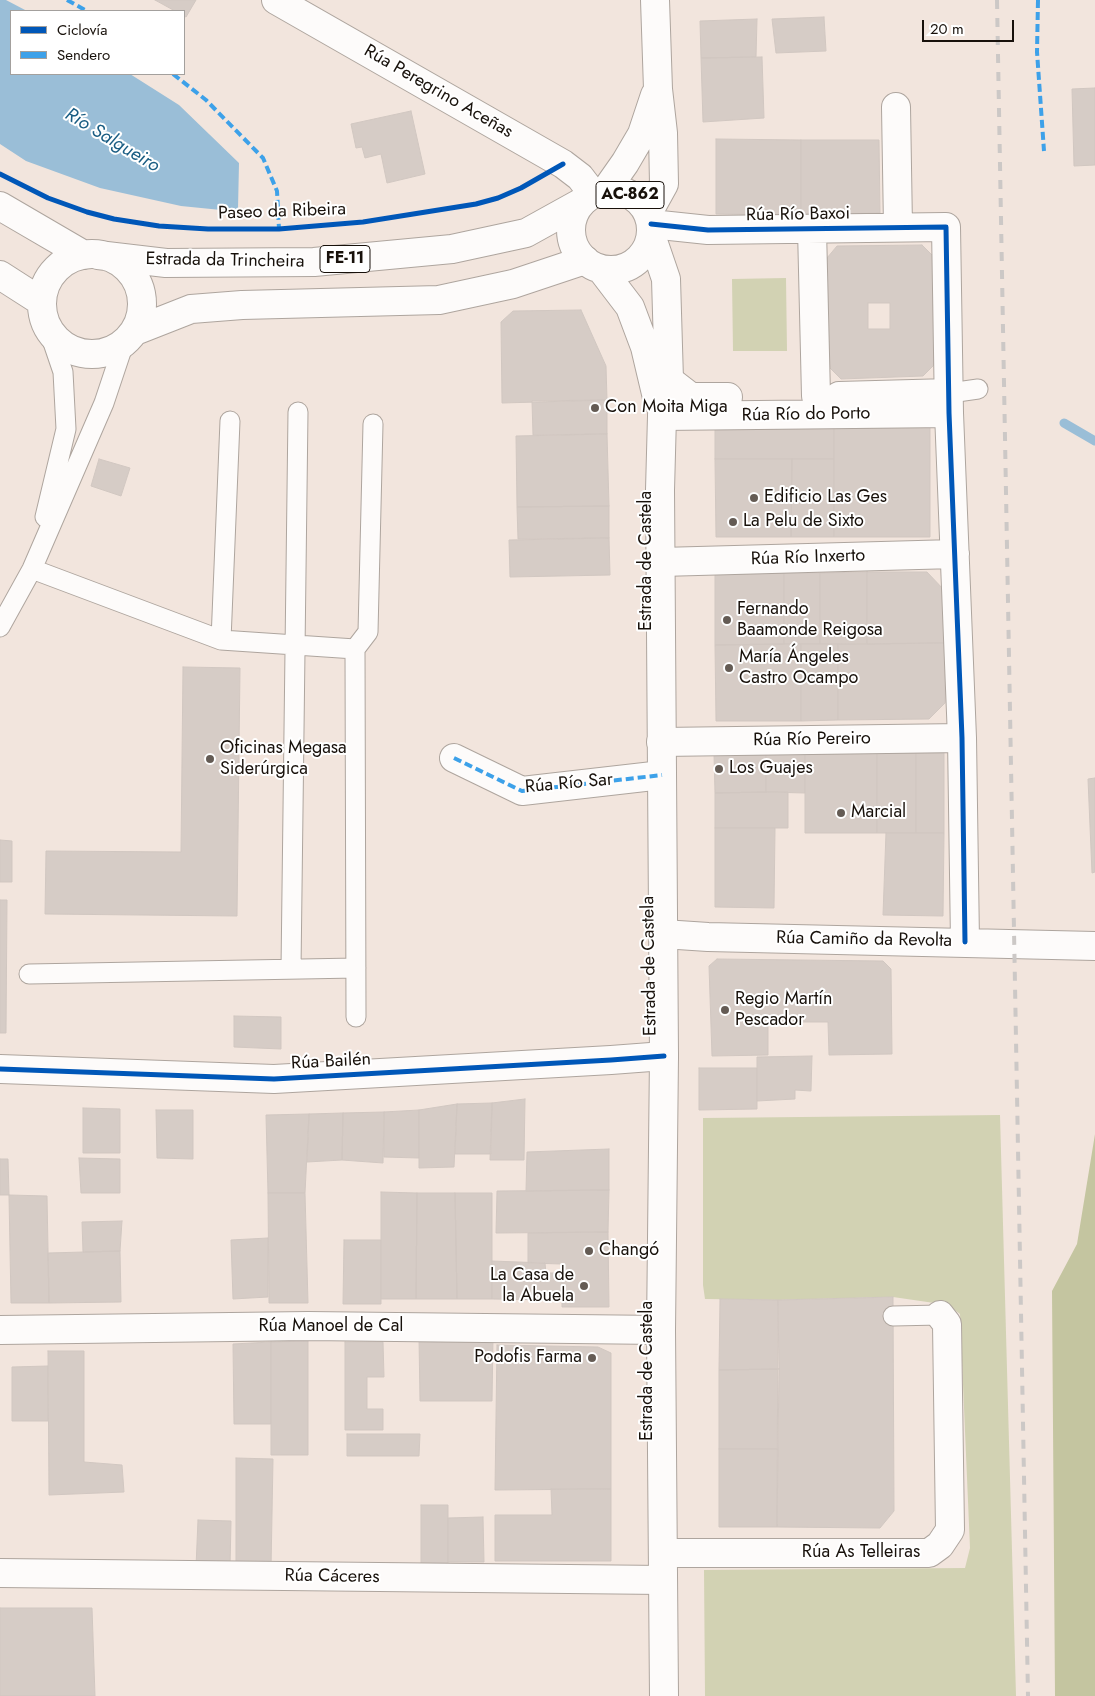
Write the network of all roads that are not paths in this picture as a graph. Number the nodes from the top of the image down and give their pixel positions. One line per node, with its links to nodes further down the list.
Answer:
1 (276, 0): 5 (main road, Rúa Peregrino Aceñas)
2 (655, 0): 3 (main road, AC-862)
3 (658, 89): 5 (main road, AC-862); 7 (main road, AC-862)
4 (896, 107): 8 (main road)
5 (594, 196): 7 (main road, AC-862); 10 (main road, Estrada da Trincheira / FE-11); 11 (main road, AC-862)
6 (0, 206): 10 (main road, Estrada da Trincheira / FE-11)
7 (650, 224): 9 (main road, Rúa Río Baxoi); 11 (main road, AC-862); 15 (main road, AC-862)
8 (898, 227): 9 (main road, Rúa Río Baxoi); 18 (main road, Rúa Río Baxoi)
9 (812, 228): 17 (main road)
10 (91, 255): 13 (main road); 14 (main road, Estrada da Trincheira / FE-11)
11 (593, 264): 14 (main road); 20 (main road, AC-862)
12 (0, 275): 13 (main road)
13 (45, 313): 14 (main road); 25 (lane)
14 (130, 337): 25 (lane)
15 (669, 380): 17 (main road); 20 (main road, AC-862)
16 (978, 389): 18 (lane)
17 (816, 396): 18 (main road)
18 (950, 403): 20 (main road, Rúa Río do Porto); 23 (main road)
19 (298, 412): 28 (lane)
20 (662, 416): 24 (main road, Estrada de Castela / AC-862)
21 (230, 421): 27 (lane)
22 (374, 424): 29 (lane)
23 (955, 554): 24 (main road, Rúa Río Inxerto); 30 (main road)
24 (661, 562): 31 (main road, Estrada de Castela / AC-862)
25 (32, 569): 26 (lane); 27 (lane)
26 (0, 627)
27 (221, 640): 28 (lane)
28 (296, 644): 29 (lane); 38 (lane)
29 (355, 648): 37 (lane)
30 (962, 738): 31 (main road, Rúa Río Pereiro); 35 (main road)
31 (661, 742): 33 (main road, Estrada de Castela / AC-862)
32 (454, 758): 33 (main road, Rúa Río Sar)
33 (662, 776): 34 (main road, Estrada de Castela / AC-862)
34 (663, 934): 35 (main road, Rúa Camiño da Revolta); 41 (main road, Estrada de Castela / AC-862)
35 (965, 942): 36 (main road, Rúa Camiño da Revolta)
36 (1095, 946)
37 (356, 968): 38 (lane); 40 (lane)
38 (292, 969): 39 (lane)
39 (29, 974)
40 (356, 1017)
41 (664, 1056): 42 (main road, Rúa Bailén); 46 (main road, Estrada de Castela / AC-862)
42 (0, 1069)
43 (940, 1315): 44 (lane); 47 (main road, Rúa As Telleiras)
44 (893, 1316)
45 (0, 1330): 46 (main road, Rúa Manoel de Cal)
46 (661, 1330): 47 (main road, Estrada de Castela / AC-862)
47 (663, 1553): 49 (main road, Estrada de Castela / AC-862)
48 (0, 1574): 49 (main road, Rúa Cáceres)
49 (663, 1580): 50 (main road, Estrada de Castela / AC-862)
50 (664, 1696)

